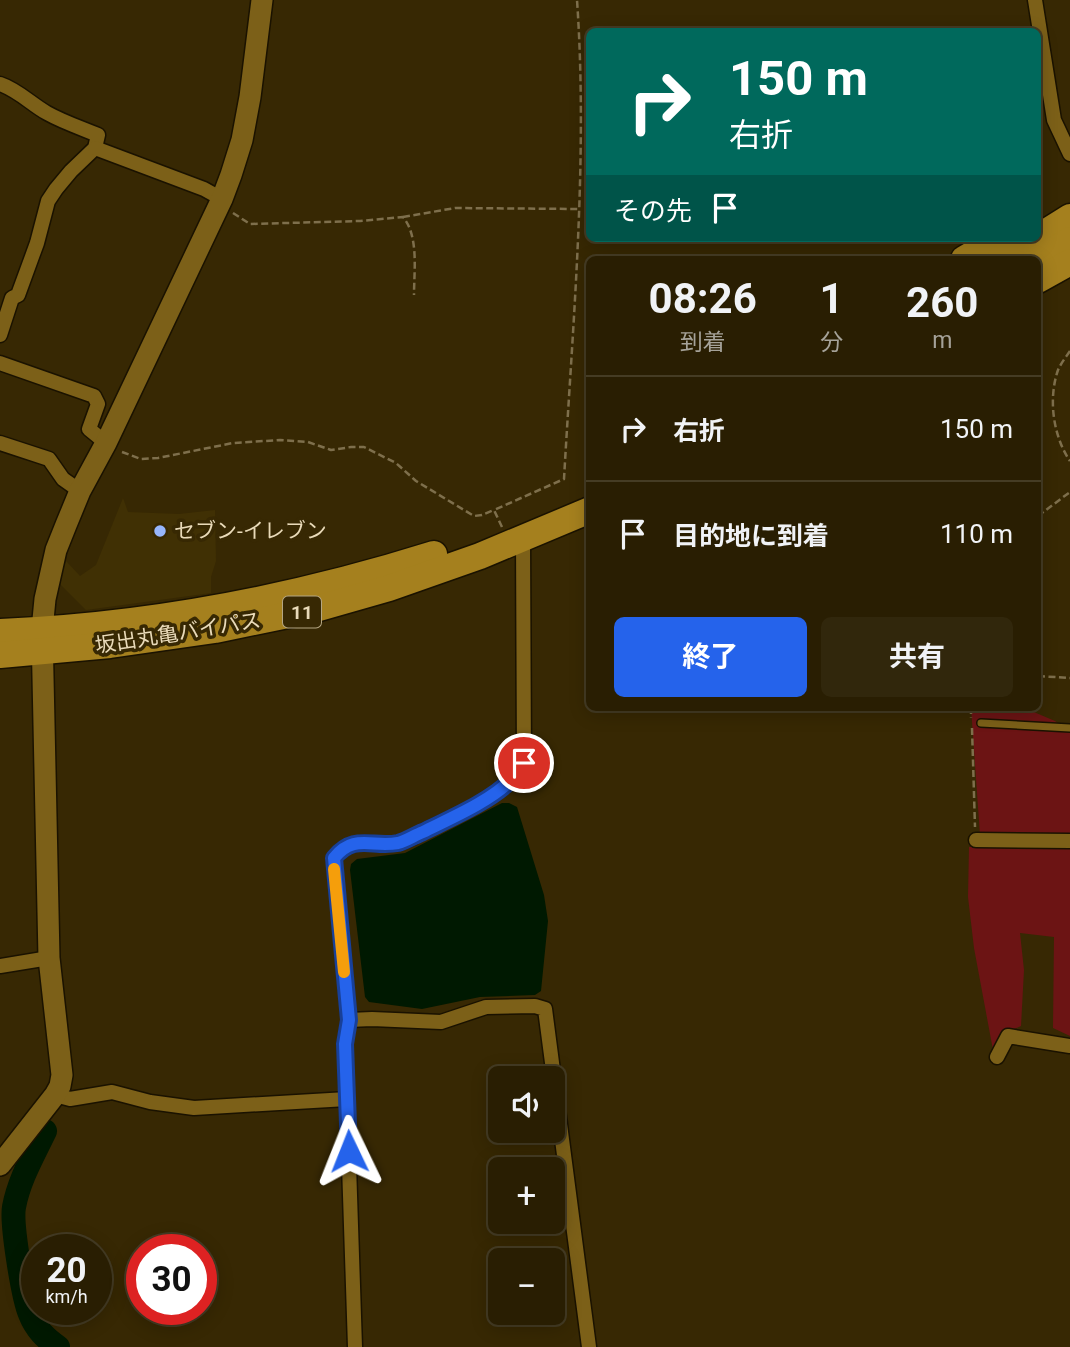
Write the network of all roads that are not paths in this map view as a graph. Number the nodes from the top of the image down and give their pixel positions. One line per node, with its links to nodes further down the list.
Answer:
1 (262, 0): 9 (street)
2 (1035, 0): 3 (street)
3 (1039, 28)
4 (1041, 38): 7 (street)
5 (0, 84): 6 (street)
6 (95, 148): 9 (street); 21 (street)
7 (1070, 155)
8 (1070, 197): 10 (highway)
9 (222, 200): 24 (street)
10 (1041, 214)
11 (1070, 217): 12 (highway)
12 (1041, 235)
13 (1070, 240): 18 (highway)
14 (993, 242): 16 (highway)
15 (1029, 242): 17 (highway)
16 (969, 256)
17 (1005, 256)
18 (1041, 257)
19 (1070, 261): 20 (highway)
20 (1041, 278)
21 (0, 335)
22 (0, 363): 24 (street)
23 (0, 443): 25 (street)
24 (106, 443): 25 (street)
25 (80, 491): 30 (street)
26 (586, 495): 28 (highway, 坂出丸亀バイパス / 11)
27 (585, 513): 28 (highway, 坂出丸亀バイパス / 11)
28 (507, 526): 30 (highway, 坂出丸亀バイパス / 11); 38 (street)
29 (0, 632): 30 (highway, 坂出丸亀バイパス / 11)
30 (43, 641): 31 (highway, 坂出丸亀バイパス / 11); 36 (street)
31 (0, 655)
32 (981, 723): 33 (lane)
33 (1070, 728)
34 (976, 840): 35 (street)
35 (1070, 841)
36 (49, 958): 37 (street); 41 (street)
37 (0, 966)
38 (349, 1020): 42 (street); 45 (street)
39 (1070, 1046): 40 (street)
40 (997, 1057)
41 (55, 1095): 42 (street); 43 (street)
42 (347, 1099): 44 (street)
43 (0, 1165)
44 (355, 1347)
45 (589, 1347)

